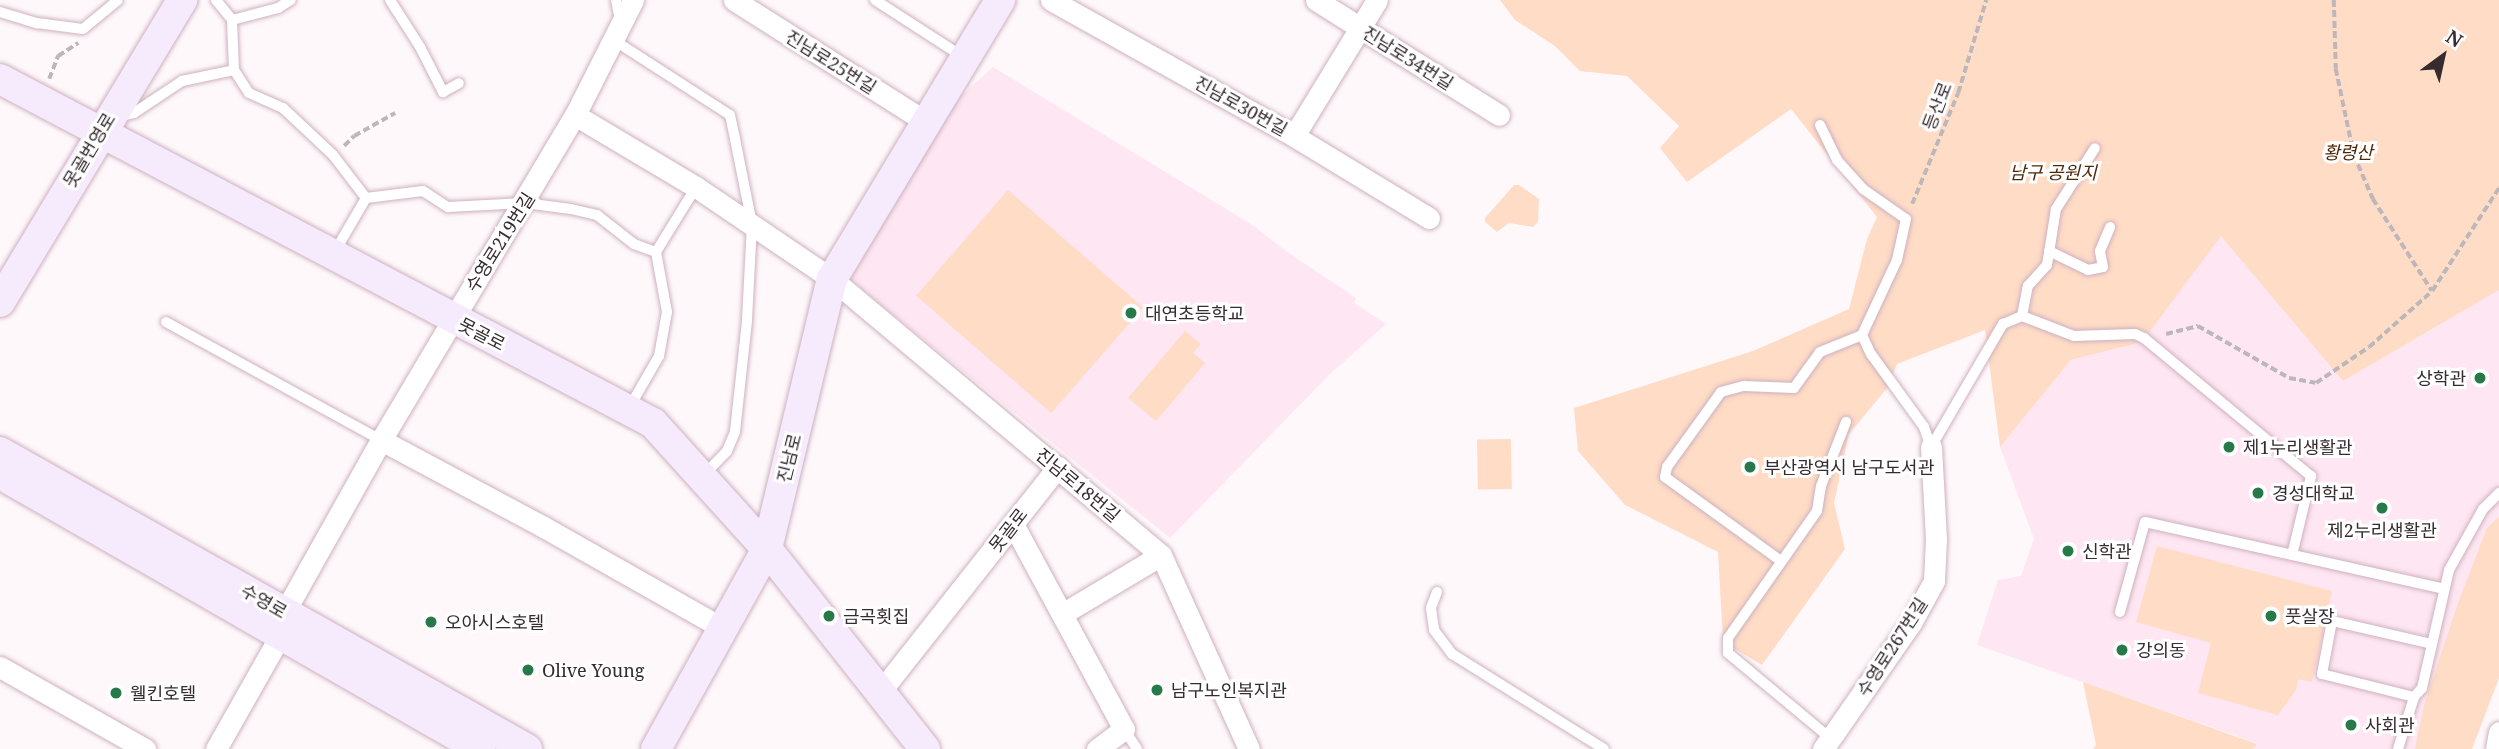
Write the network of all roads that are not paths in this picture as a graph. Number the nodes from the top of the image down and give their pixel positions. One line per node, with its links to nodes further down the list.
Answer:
1 (118, 0): 14 (lane)
2 (182, 0): 26 (main road, 못골번영로)
3 (216, 0): 15 (lane)
4 (292, 0): 15 (lane)
5 (390, 0): 21 (lane)
6 (616, 0): 17 (lane)
7 (633, 0): 17 (street, 수영로219번길)
8 (734, 0): 24 (street, 진남로25번길)
9 (875, 0): 18 (lane)
10 (1000, 0): 18 (main road, 진남로)
11 (1051, 0): 27 (street, 진남로30번길)
12 (1316, 0): 16 (street, 진남로34번길)
13 (1377, 0): 16 (street)
14 (0, 12)
15 (232, 20): 19 (lane)
16 (1360, 28): 23 (street, 진남로34번길); 27 (street)
17 (616, 31): 22 (street, 수영로219번길); 33 (lane)
18 (966, 59): 24 (main road, 진남로)
19 (234, 70): 26 (lane); 30 (lane)
20 (0, 79): 26 (main road, 못골로)
21 (459, 83)
22 (575, 115): 29 (street); 31 (street, 수영로219번길)
23 (1499, 116)
24 (928, 123): 38 (main road, 진남로)
25 (1820, 124): 43 (lane)
26 (104, 125): 37 (main road, 못골로); 39 (main road, 못골번영로)
27 (1294, 136): 32 (street, 진남로30번길)
28 (2095, 148): 35 (lane)
29 (696, 187): 33 (street); 36 (lane)
30 (366, 198): 31 (lane); 37 (lane)
31 (525, 203): 36 (lane); 41 (street, 수영로219번길)
32 (1429, 218)
33 (752, 223): 38 (street); 51 (lane)
34 (2110, 227): 35 (lane)
35 (2049, 251): 40 (lane)
36 (656, 252): 44 (lane)
37 (332, 255): 41 (main road, 못골로)
38 (832, 279): 49 (street, 진남로18번길); 54 (main road, 진남로)
39 (0, 302)
40 (2022, 316): 47 (lane); 56 (lane)
41 (453, 319): 44 (main road, 못골로); 46 (street, 수영로219번길)
42 (166, 322): 46 (lane)
43 (1862, 335): 47 (lane); 57 (lane)
44 (628, 410): 51 (main road, 못골로)
45 (1846, 422): 57 (lane)
46 (382, 440): 62 (street, 수영로219번길); 63 (street)
47 (1931, 447): 70 (street, 수영로267번길)
48 (0, 452): 62 (main road, 수영로)
49 (1058, 467): 53 (street, 못골로); 55 (street, 진남로18번길)
50 (0, 474): 62 (main road, 수영로)
51 (702, 477): 54 (main road, 못골로)
52 (2499, 493): 58 (lane)
53 (1013, 524): 61 (street); 66 (street, 못골로)
54 (767, 549): 63 (main road, 진남로); 66 (main road, 못골로)
55 (1161, 555): 61 (street); 79 (street, 진남로18번길)
56 (2292, 555): 58 (lane); 60 (lane)
57 (1781, 561): 70 (lane)
58 (2444, 589): 64 (lane)
59 (1437, 592): 80 (lane)
60 (2120, 612)
61 (1062, 614): 68 (street)
62 (282, 624): 72 (street, 수영로219번길); 73 (main road, 수영로); 74 (main road, 수영로)
63 (722, 628): 75 (main road, 진남로)
64 (2432, 644): 67 (lane); 67 (lane)
65 (0, 667): 71 (street)
66 (880, 692): 76 (main road, 못골로)
67 (2414, 697): 81 (lane)
68 (1124, 729): 77 (street); 78 (lane)
69 (2499, 732): 82 (street)
70 (1827, 744)
71 (145, 749)
72 (216, 749)
73 (481, 749)
74 (527, 749)
75 (656, 749)
76 (925, 749)
77 (1097, 749)
78 (1137, 749)
79 (1249, 749)
80 (1604, 749)
81 (2398, 749)
82 (2496, 749)

